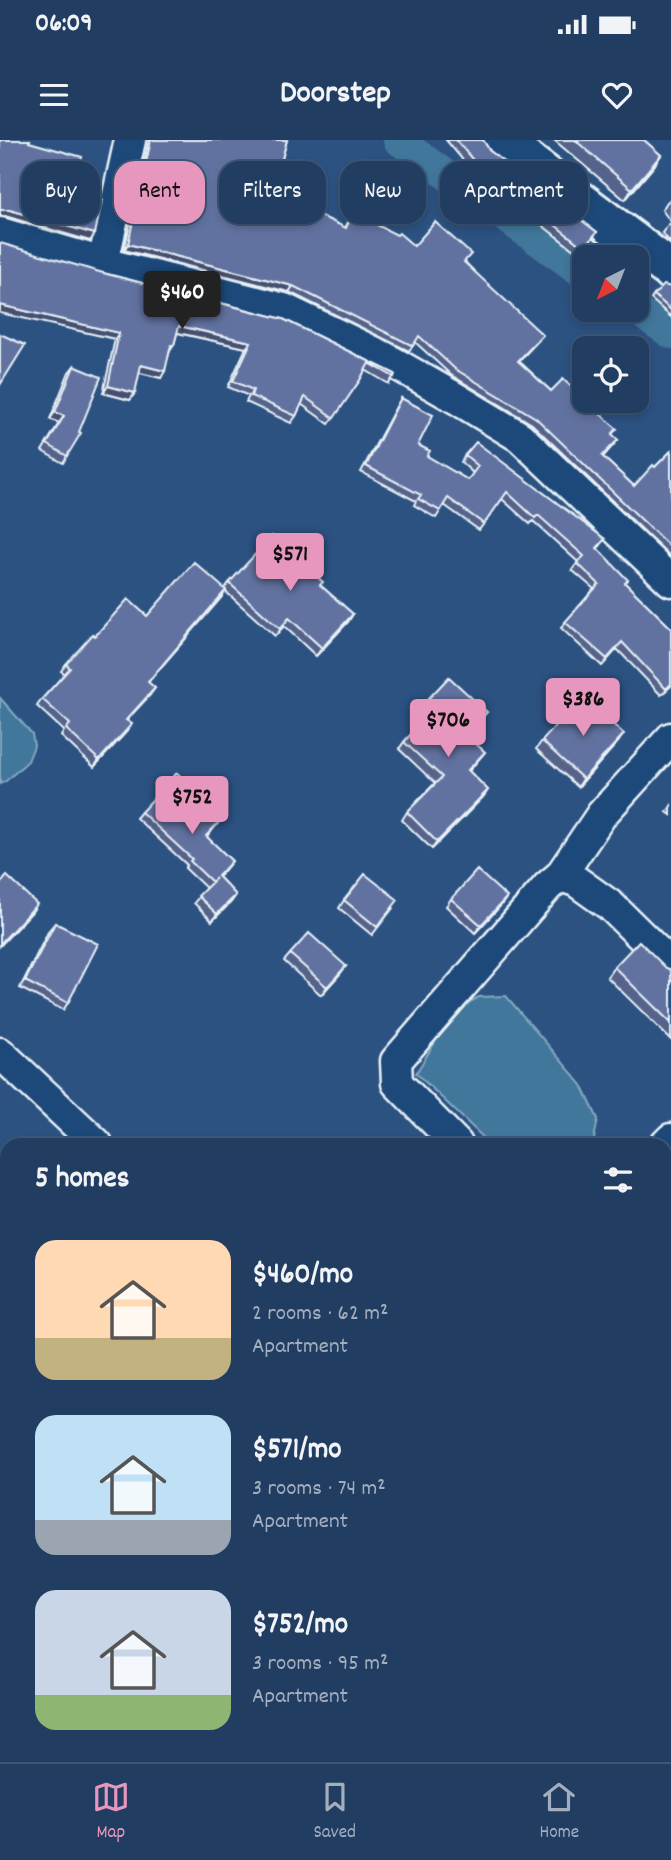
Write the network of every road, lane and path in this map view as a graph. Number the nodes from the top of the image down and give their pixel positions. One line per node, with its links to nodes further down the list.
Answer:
1 (130, 140): 4 (street)
2 (499, 140): 5 (street)
3 (0, 233): 4 (street)
4 (103, 263): 6 (street)
5 (671, 270)
6 (671, 581)
7 (671, 738): 8 (street)
8 (560, 876): 9 (street); 12 (street)
9 (671, 965)
10 (0, 1053): 11 (street)
11 (91, 1138)
12 (451, 1138)

